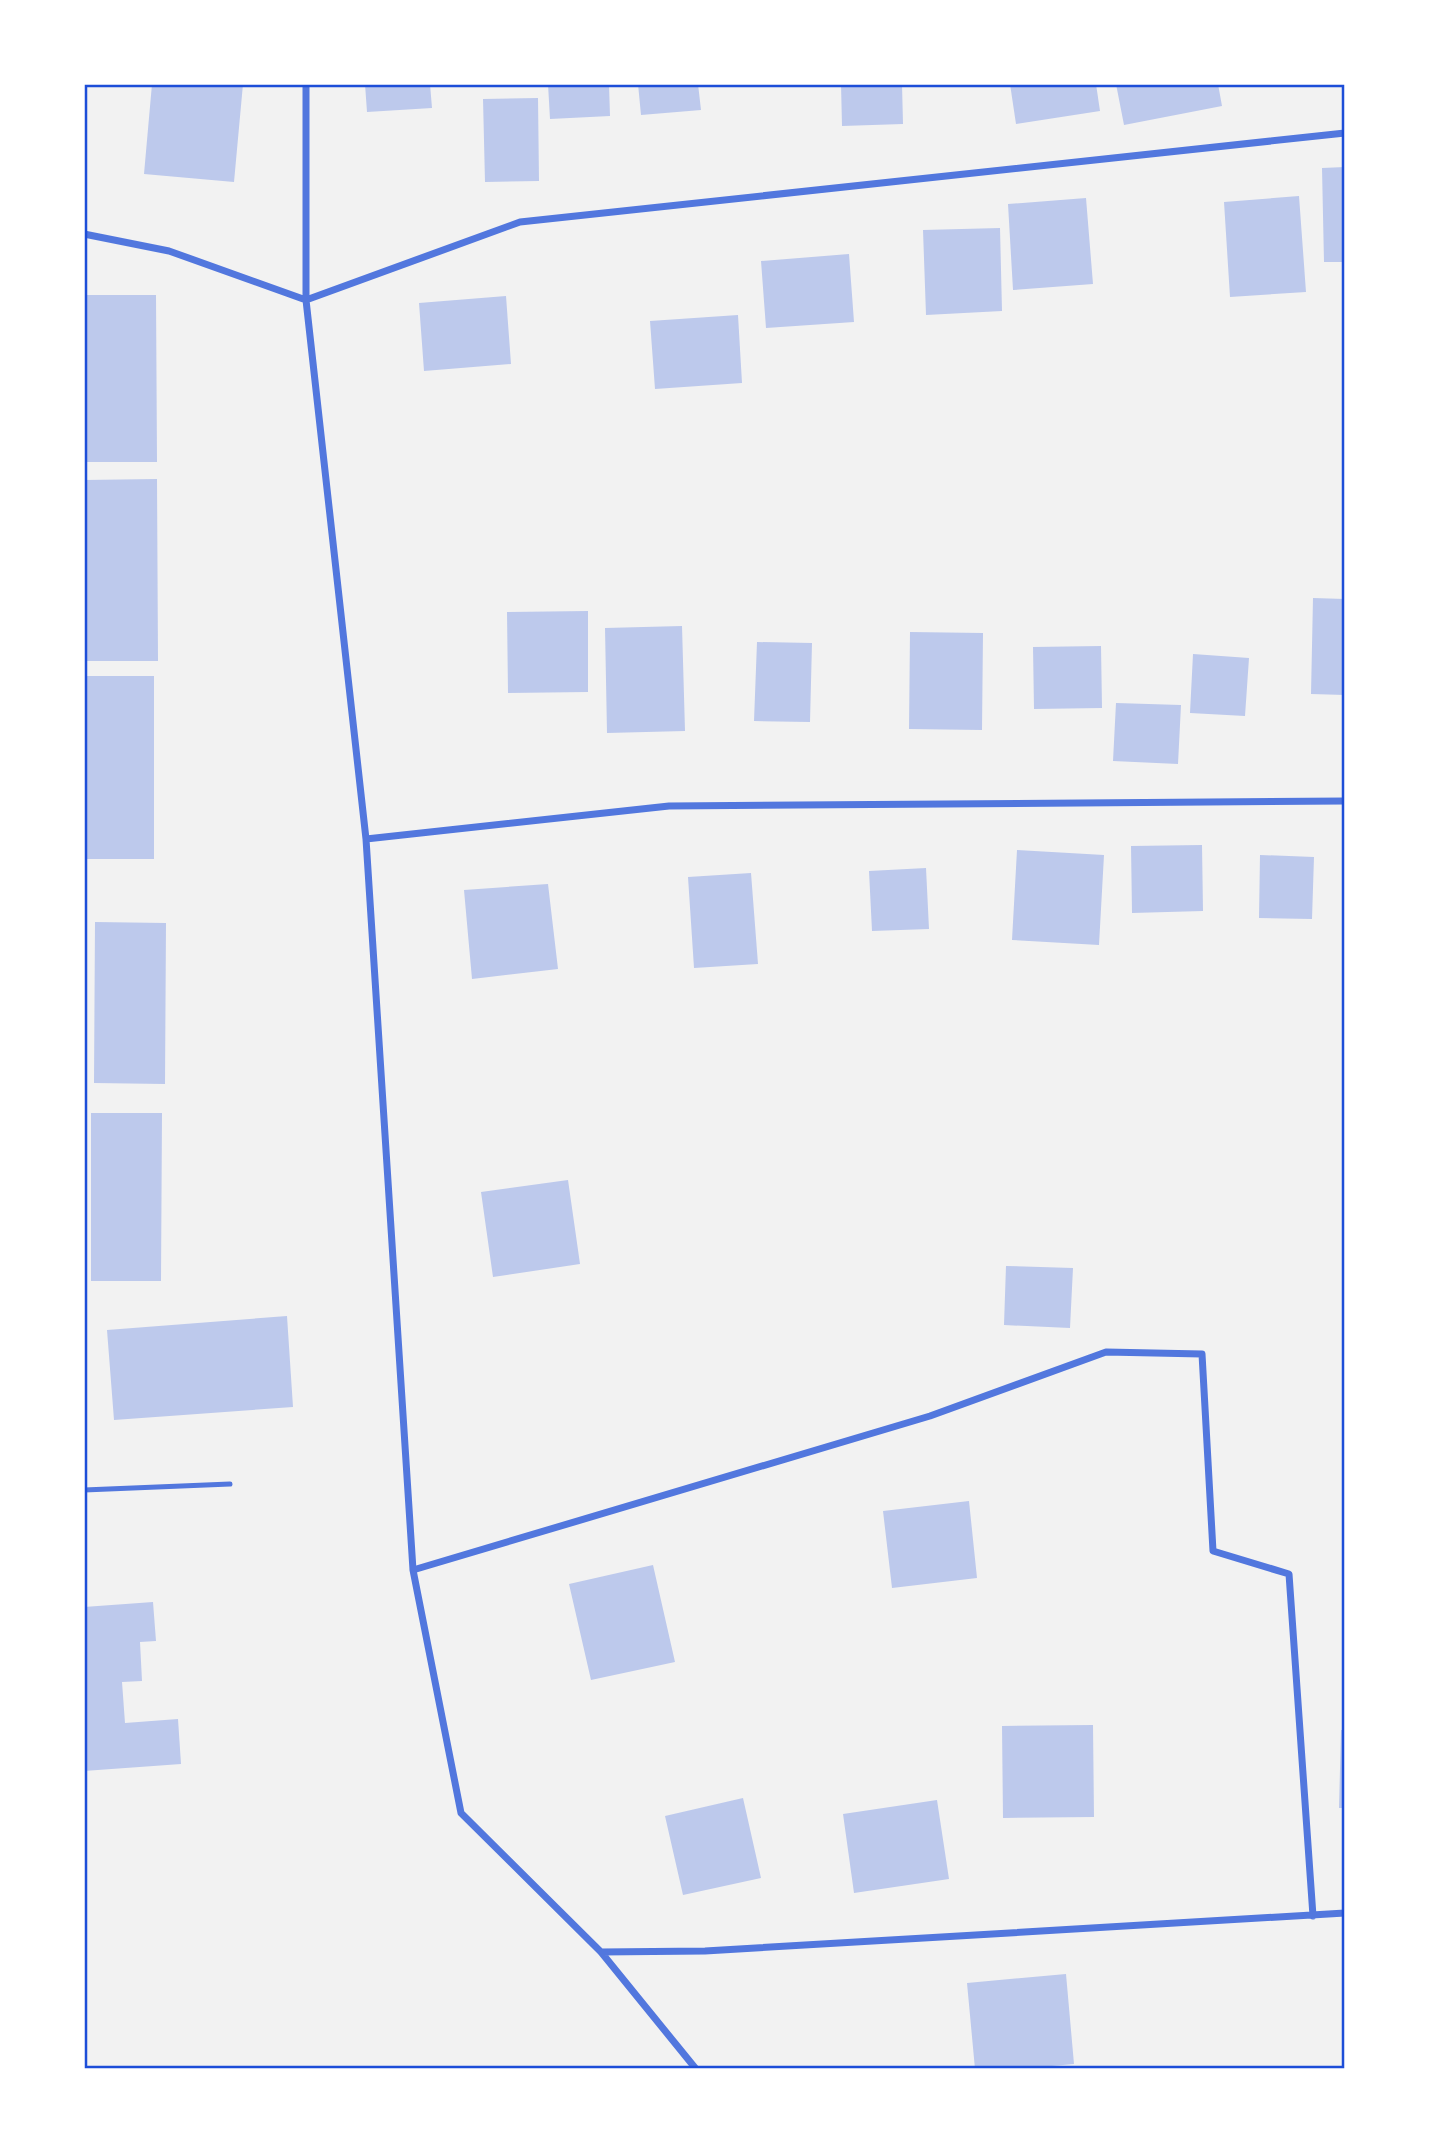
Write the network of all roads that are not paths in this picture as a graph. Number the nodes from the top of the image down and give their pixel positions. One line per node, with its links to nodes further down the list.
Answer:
1 (306, 84): 4 (street)
2 (1345, 133): 4 (street)
3 (84, 233): 4 (street)
4 (306, 300): 6 (street)
5 (1345, 801): 6 (street)
6 (366, 839): 9 (street)
7 (230, 1484): 8 (lane)
8 (84, 1490)
9 (413, 1570): 11 (street); 12 (street)
10 (1345, 1913): 11 (street)
11 (1313, 1916): 12 (street)
12 (601, 1952): 13 (street)
13 (696, 2069)

